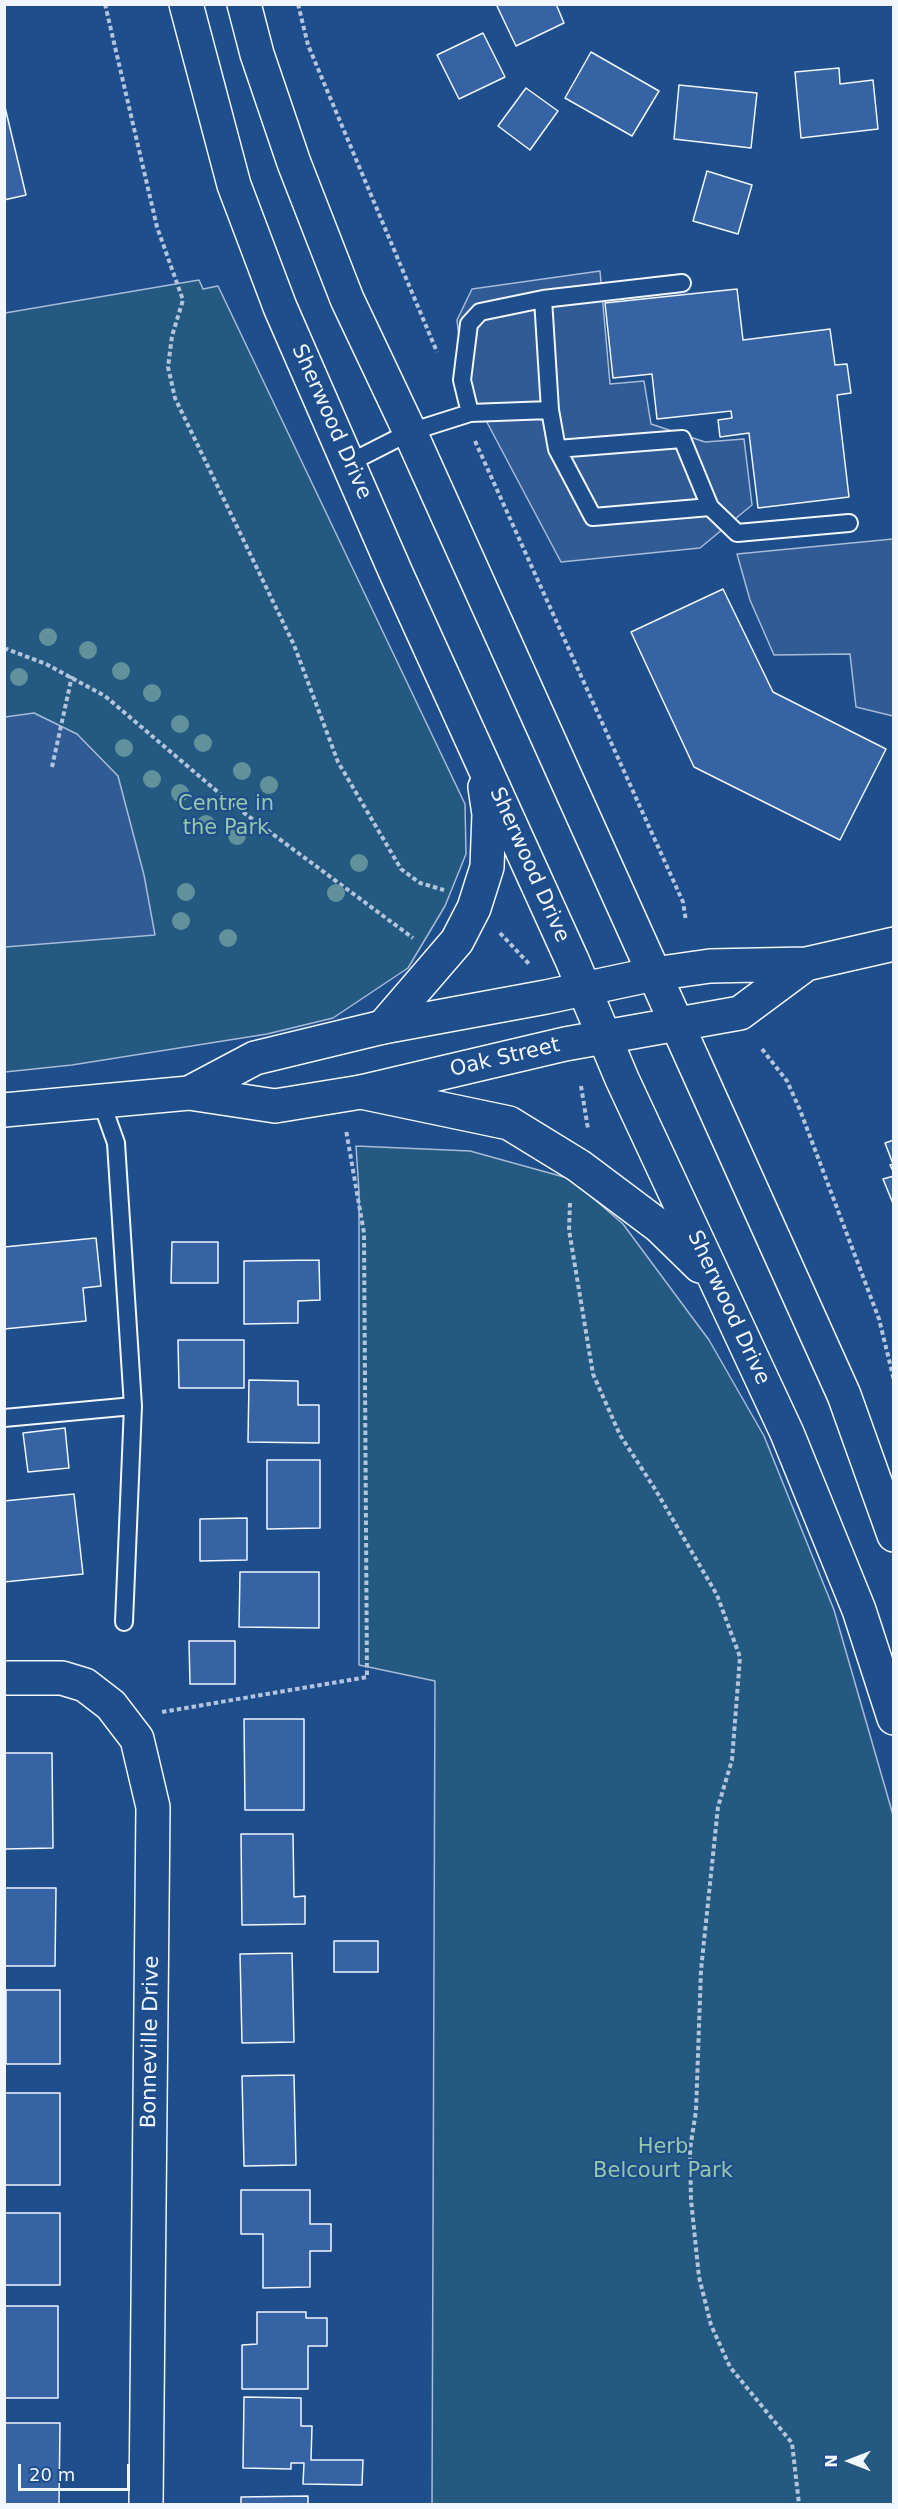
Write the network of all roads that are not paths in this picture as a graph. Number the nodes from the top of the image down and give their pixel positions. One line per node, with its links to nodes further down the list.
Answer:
1 (186, 4): 9 (main road, Sherwood Drive)
2 (244, 4): 7 (main road)
3 (682, 283): 4 (lane)
4 (543, 299): 5 (lane); 6 (lane)
5 (550, 410): 6 (lane); 8 (lane)
6 (467, 414): 7 (lane)
7 (410, 432): 9 (lane); 15 (main road)
8 (557, 449): 10 (lane); 10 (lane)
9 (349, 463): 12 (main road, Sherwood Drive)
10 (710, 507): 11 (lane)
11 (849, 523)
12 (479, 756): 16 (main road, Sherwood Drive); 18 (main road)
13 (894, 944): 14 (main road, Oak Street)
14 (806, 964): 15 (main road, Oak Street); 17 (main road, Oak Street)
15 (654, 974): 16 (main road, Oak Street); 17 (main road)
16 (583, 988): 18 (main road, Oak Street); 19 (main road, Sherwood Drive)
17 (677, 1023): 19 (main road, Oak Street); 27 (main road)
18 (383, 1027): 21 (main road, Oak Street)
19 (603, 1037): 20 (main road, Oak Street); 24 (main road, Sherwood Drive)
20 (360, 1092): 21 (main road, Oak Street); 24 (main road)
21 (189, 1093): 22 (main road, Oak Street)
22 (101, 1101): 23 (main road, Oak Street); 25 (lane)
23 (4, 1110)
24 (714, 1279): 30 (main road, Sherwood Drive)
25 (133, 1406): 26 (lane); 28 (lane)
26 (4, 1418)
27 (894, 1534)
28 (124, 1622)
29 (4, 1677): 31 (main road, Bonneville Drive)
30 (894, 1718)
31 (146, 2505)

